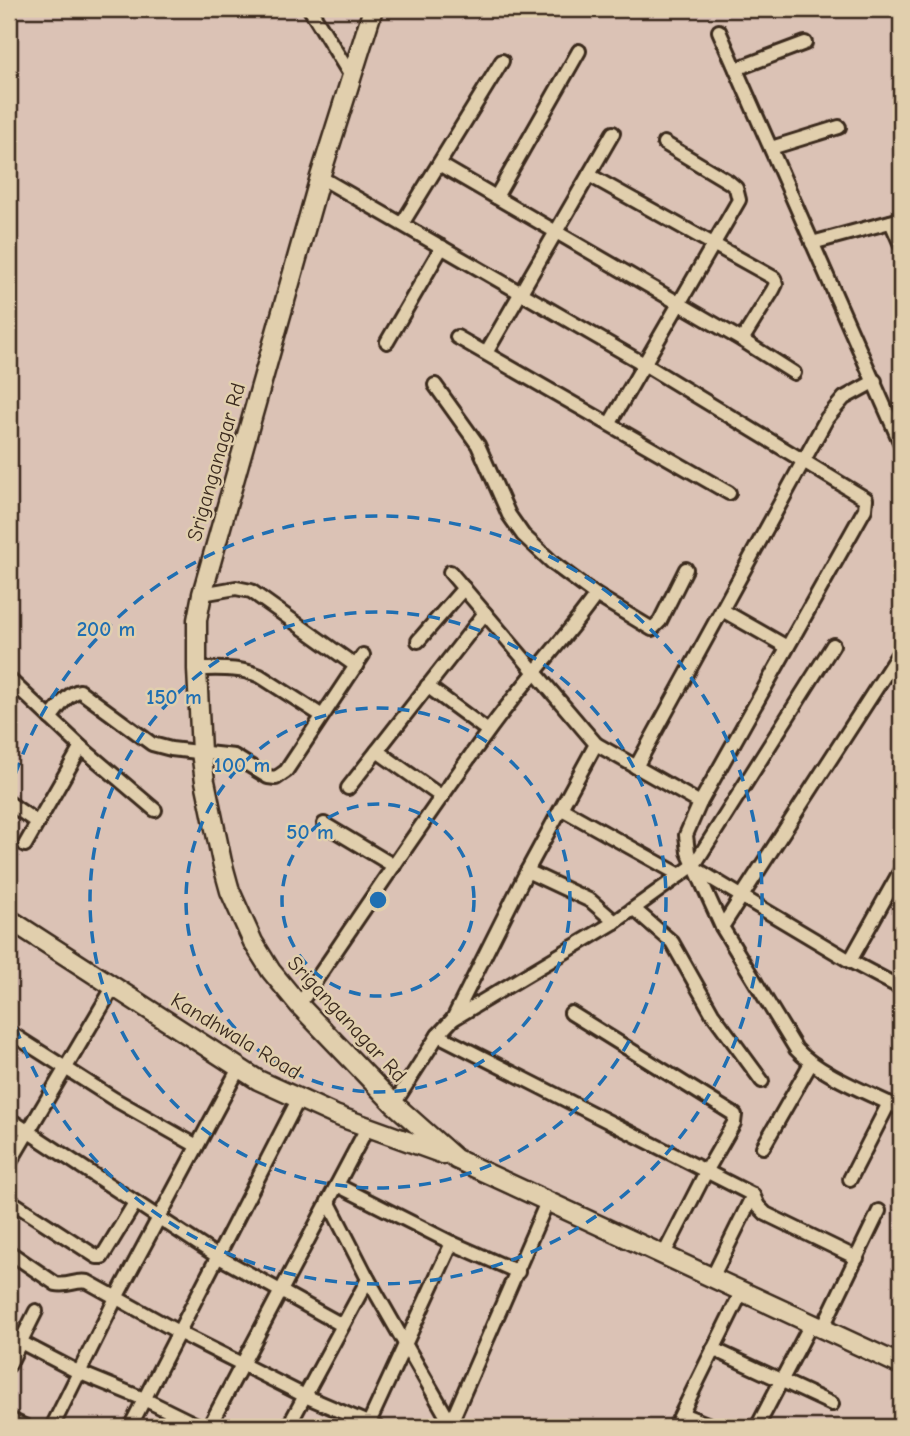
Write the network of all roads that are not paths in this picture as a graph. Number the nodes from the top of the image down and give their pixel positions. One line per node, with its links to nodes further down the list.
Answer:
1 (310, 9): 8 (street)
2 (373, 9): 8 (main road, Sriganganagar Rd)
3 (719, 31): 7 (street)
4 (805, 43): 7 (street)
5 (579, 51): 16 (street)
6 (502, 61): 13 (street)
7 (736, 69): 12 (street)
8 (351, 76): 15 (main road, Sriganganagar Rd)
9 (839, 127): 12 (street)
10 (613, 133): 14 (street)
11 (664, 143): 21 (street)
12 (771, 148): 20 (street)
13 (439, 164): 16 (street); 18 (street)
14 (589, 175): 19 (street); 21 (street)
15 (320, 177): 18 (street); 41 (main road, Sriganganagar Rd)
16 (496, 197): 19 (street)
17 (896, 221): 20 (street); 22 (street)
18 (402, 224): 23 (street)
19 (556, 232): 24 (street); 25 (street)
20 (813, 243): 32 (street)
21 (713, 244): 25 (street); 27 (street)
22 (901, 245)
23 (442, 247): 24 (street); 28 (street)
24 (522, 293): 29 (street); 30 (street)
25 (678, 303): 27 (street); 30 (street)
26 (457, 337): 29 (street)
27 (742, 340): 31 (street)
28 (387, 342)
29 (486, 353): 34 (street)
30 (644, 364): 34 (street); 36 (street)
31 (794, 373)
32 (875, 381): 35 (street); 36 (street)
33 (435, 385): 42 (street)
34 (610, 423): 37 (street)
35 (901, 444)
36 (803, 461): 43 (street); 47 (street)
37 (729, 493)
38 (687, 569): 42 (street)
39 (450, 572): 40 (street)
40 (464, 588): 44 (street); 45 (street)
41 (202, 594): 49 (main road, Sriganganagar Rd); 53 (street)
42 (596, 595): 50 (street)
43 (722, 610): 47 (street); 60 (street)
44 (485, 613): 50 (street); 52 (street)
45 (418, 641)
46 (833, 645): 71 (street)
47 (788, 647): 64 (street)
48 (901, 650): 75 (street)
49 (197, 669): 53 (street); 59 (main road, Sriganganagar Rd)
50 (534, 672): 55 (street); 56 (street)
51 (10, 683): 54 (street)
52 (428, 686): 55 (street); 58 (street)
53 (321, 715): 59 (street)
54 (50, 718): 57 (street); 59 (street)
55 (488, 731): 62 (street)
56 (596, 744): 60 (street); 65 (street)
57 (81, 747): 66 (street); 67 (street)
58 (377, 751): 61 (street); 62 (street)
59 (201, 752): 83 (main road, Sriganganagar Rd)
60 (636, 767): 64 (street)
61 (348, 788)
62 (442, 797): 70 (street)
63 (9, 803): 67 (street)
64 (700, 803): 71 (street)
65 (562, 809): 73 (street); 74 (street)
66 (155, 810)
67 (38, 822): 69 (street)
68 (324, 824): 70 (street)
69 (25, 845)
70 (394, 866): 83 (street)
71 (695, 867): 74 (street); 75 (street); 79 (street)
72 (901, 870): 80 (street)
73 (527, 871): 78 (street); 85 (street)
74 (680, 875): 76 (street)
75 (743, 896): 79 (street); 80 (street)
76 (634, 909): 78 (street); 91 (street)
77 (9, 919): 81 (main road, Kandhwala Road)
78 (615, 922): 85 (street)
79 (722, 927): 88 (street)
80 (849, 961): 82 (street)
81 (114, 986): 89 (street); 90 (main road, Kandhwala Road)
82 (901, 988)
83 (299, 1005): 94 (main road, Sriganganagar Rd)
84 (571, 1013): 103 (street)
85 (453, 1019): 87 (street)
86 (9, 1032): 89 (street)
87 (439, 1035): 94 (street); 103 (street)
88 (811, 1063): 93 (street); 100 (street)
89 (65, 1067): 98 (street); 99 (street)
90 (239, 1068): 92 (main road, Kandhwala Road); 99 (street)
91 (762, 1081)
92 (298, 1100): 97 (main road, Kandhwala Road); 116 (street)
93 (889, 1103): 95 (street); 104 (street)
94 (394, 1104): 101 (main road, Sriganganagar Rd)
95 (901, 1110)
96 (9, 1119): 98 (street)
97 (367, 1128): 101 (main road, Kandhwala Road); 105 (street)
98 (28, 1131): 102 (street); 110 (street)
99 (197, 1146): 112 (street)
100 (763, 1147)
101 (456, 1159): 109 (main road, Sriganganagar Rd)
102 (9, 1164)
103 (707, 1170): 106 (street); 115 (street)
104 (850, 1179)
105 (337, 1185): 108 (street); 113 (street)
106 (753, 1195): 117 (street); 119 (street)
107 (9, 1200): 110 (street)
108 (328, 1201): 120 (street); 121 (street)
109 (547, 1202): 115 (main road, Sriganganagar Rd); 118 (street)
110 (135, 1203): 112 (street)
111 (879, 1211): 117 (street)
112 (159, 1219): 116 (street); 123 (street)
113 (452, 1243): 118 (street); 129 (street)
114 (9, 1252): 123 (street)
115 (663, 1255): 119 (main road, Sriganganagar Rd)
116 (217, 1256): 121 (street); 127 (street)
117 (857, 1258): 126 (street)
118 (518, 1272): 142 (street)
119 (712, 1278): 122 (main road, Sriganganagar Rd)
120 (368, 1279): 125 (street); 129 (street)
121 (280, 1290): 125 (street); 131 (street)
122 (742, 1292): 126 (main road, Sriganganagar Rd); 130 (street)
123 (116, 1298): 127 (street); 134 (street)
124 (36, 1311): 128 (street)
125 (342, 1325): 136 (street)
126 (816, 1326): 133 (main road, Sriganganagar Rd); 135 (street)
127 (180, 1333): 131 (street); 137 (street)
128 (14, 1338): 132 (street); 134 (street)
129 (406, 1345): 141 (street); 142 (street)
130 (713, 1349): 135 (street); 139 (street)
131 (241, 1363): 136 (street); 147 (street)
132 (9, 1365)
133 (901, 1365)
134 (78, 1372): 137 (street); 144 (street)
135 (781, 1381): 138 (street); 151 (street)
136 (305, 1396): 141 (street); 148 (street)
137 (144, 1399): 145 (street); 146 (street)
138 (832, 1404)
139 (682, 1414): 149 (street); 150 (street)
140 (9, 1419): 143 (street)
141 (371, 1426)
142 (452, 1426)
143 (26, 1427)
144 (52, 1427)
145 (130, 1427)
146 (201, 1427)
147 (209, 1427)
148 (288, 1427)
149 (675, 1427)
150 (715, 1427)
151 (757, 1427)

